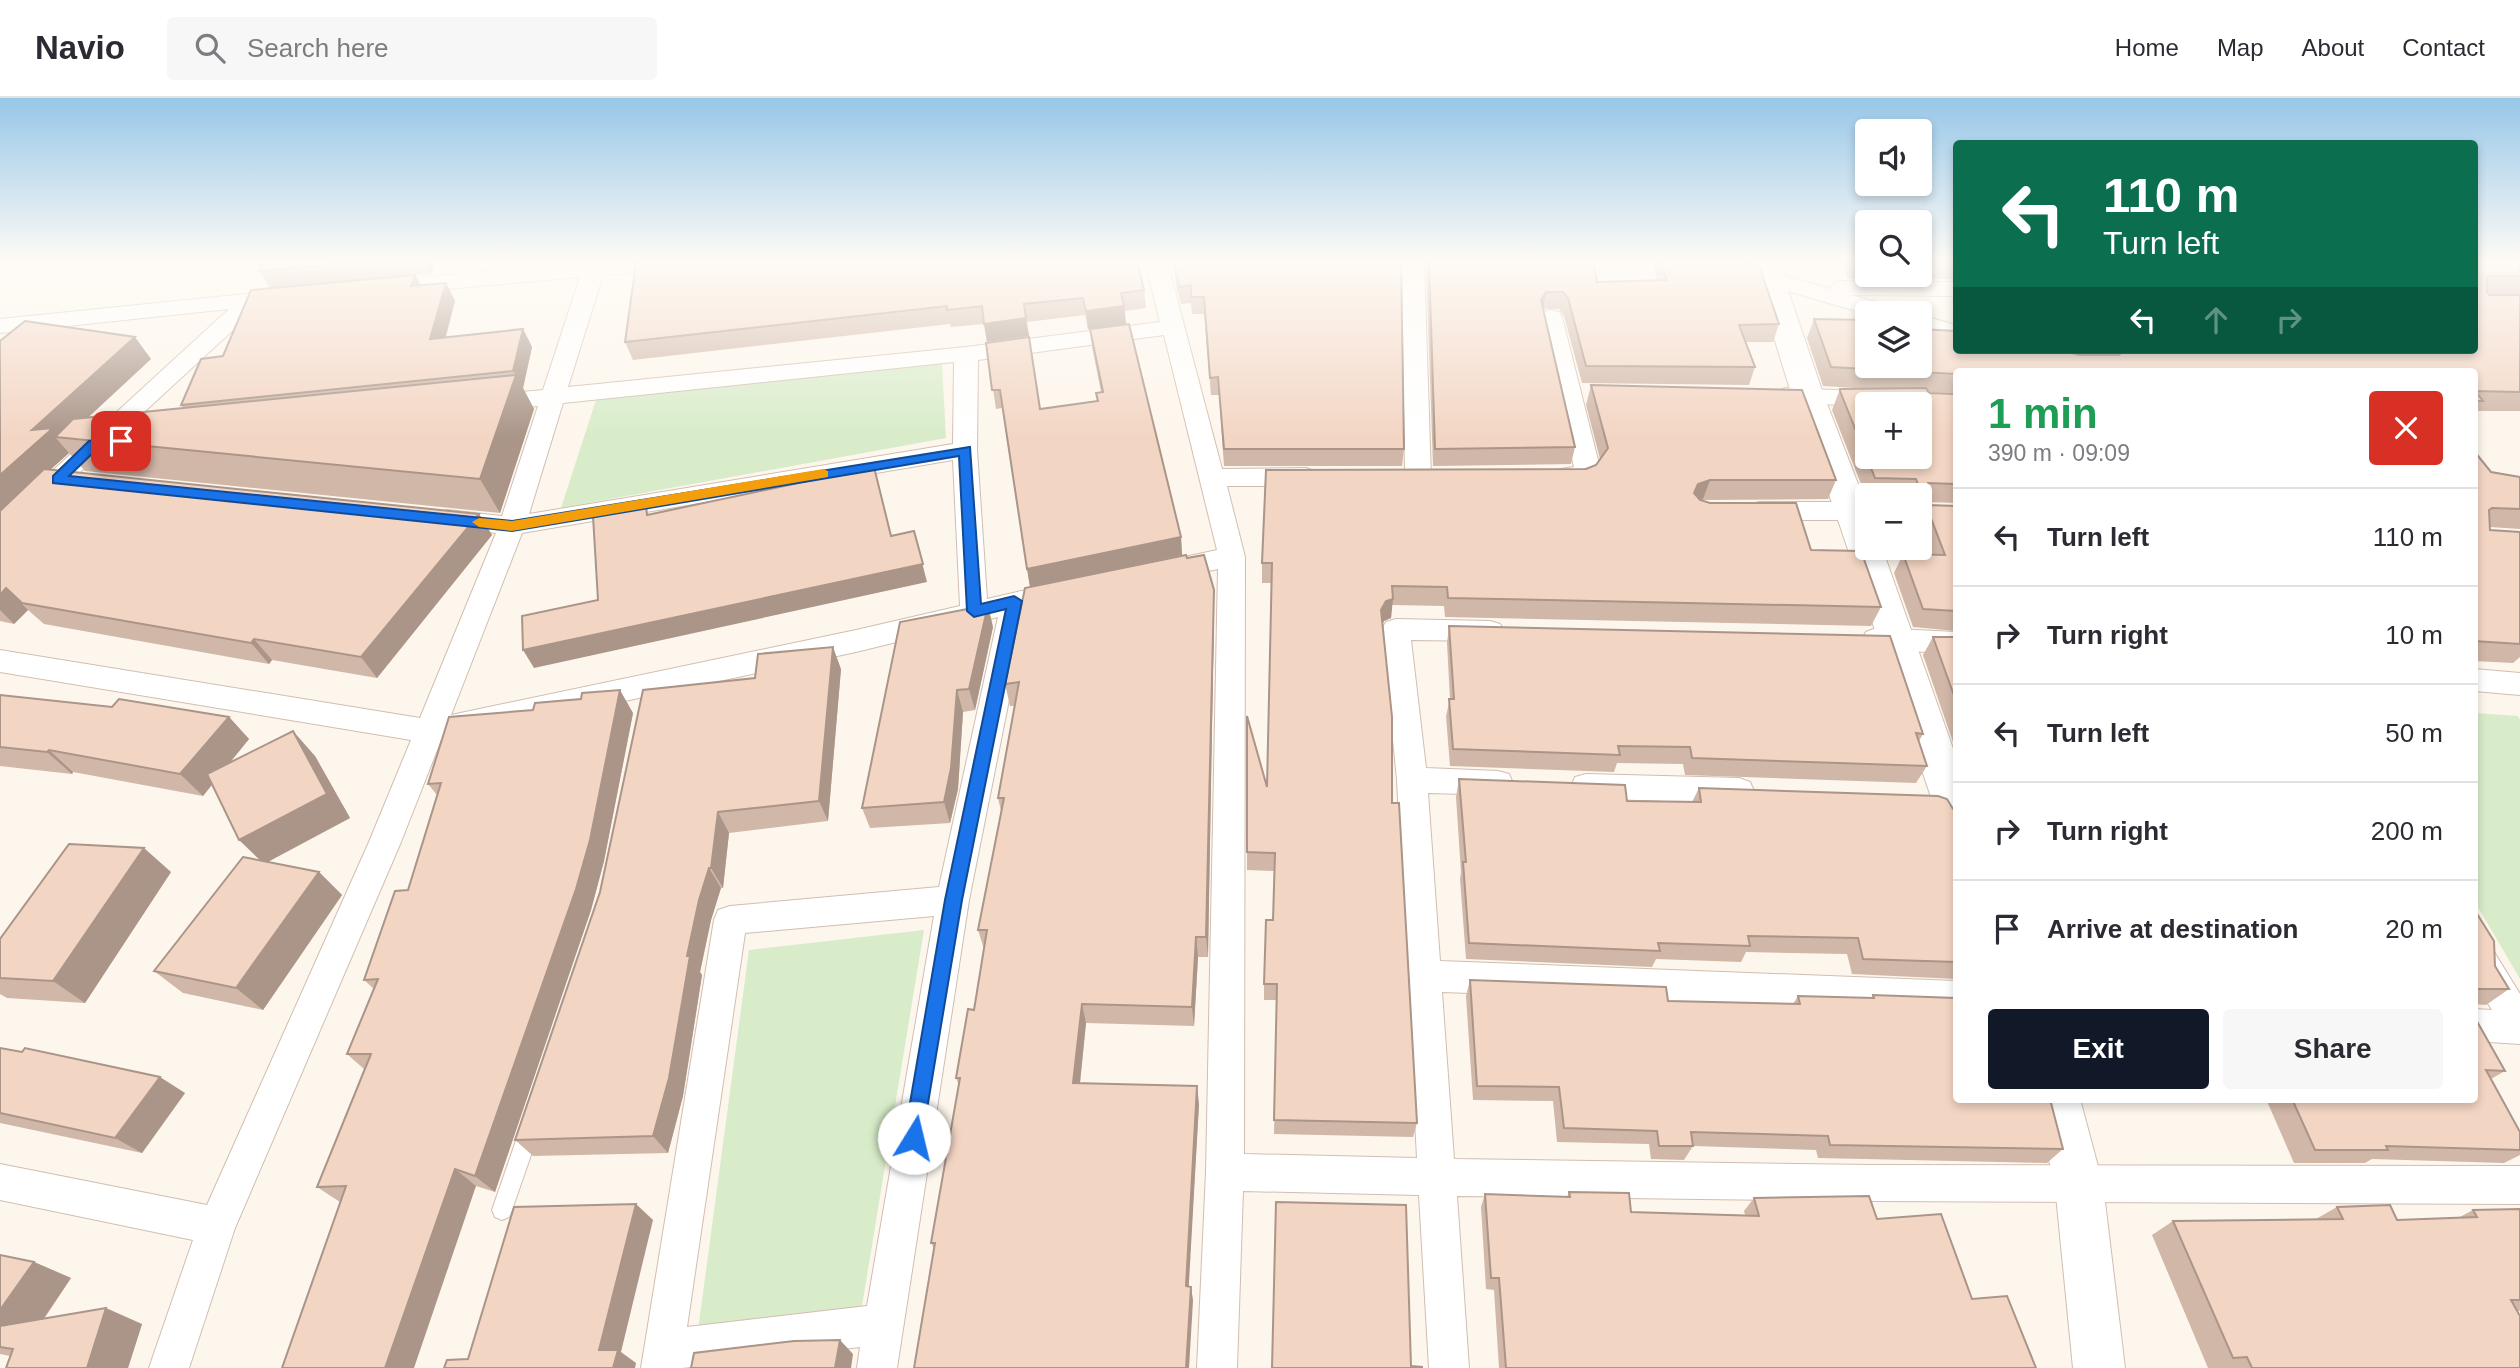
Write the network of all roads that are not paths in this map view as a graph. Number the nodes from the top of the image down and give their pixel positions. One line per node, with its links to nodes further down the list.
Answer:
1 (60, 320): 8 (street)
2 (231, 320): 23 (street)
3 (578, 320): 19 (street)
4 (1171, 320): 11 (street)
5 (1414, 320): 28 (street)
6 (1552, 320): 15 (street)
7 (1786, 320): 18 (street)
8 (25, 324): 10 (street); 13 (street)
9 (1932, 325): 12 (street)
10 (0, 326)
11 (1173, 327): 14 (street); 26 (street)
12 (1953, 331)
13 (0, 344)
14 (966, 354): 19 (street); 24 (street)
15 (1568, 394): 16 (street); 30 (street)
16 (1595, 395)
17 (1768, 396): 18 (street)
18 (1808, 396): 20 (street); 33 (street)
19 (554, 397): 21 (street); 37 (street)
20 (1953, 403)
21 (460, 406)
22 (134, 440): 23 (street)
23 (94, 444): 31 (street)
24 (965, 450): 37 (street); 44 (street)
25 (1335, 477): 26 (street)
26 (1211, 478): 39 (street)
27 (1390, 478): 28 (street)
28 (1418, 478): 29 (street)
29 (1445, 478)
30 (1527, 478)
31 (57, 479): 32 (street); 38 (street)
32 (85, 482)
33 (1855, 500)
34 (1730, 511): 35 (street)
35 (1855, 511)
36 (428, 517): 37 (street)
37 (512, 526): 52 (street)
38 (0, 534)
39 (1232, 557): 41 (street); 66 (street)
40 (1874, 560): 47 (street)
41 (1137, 576)
42 (1082, 588): 43 (street)
43 (1014, 601): 44 (street); 58 (street)
44 (974, 611): 52 (street)
45 (1521, 631): 53 (street)
46 (1854, 639): 47 (street)
47 (1896, 640): 48 (street); 57 (street)
48 (1953, 643)
49 (0, 661): 52 (street)
50 (2478, 681): 51 (street)
51 (2519, 686)
52 (430, 731): 72 (street)
53 (1412, 780): 54 (street); 60 (street)
54 (1523, 783)
55 (1564, 785): 56 (street)
56 (1772, 792)
57 (1947, 802)
58 (953, 900): 73 (street); 74 (street)
59 (2478, 956): 63 (street)
60 (1424, 976): 61 (street); 67 (street)
61 (1953, 996)
62 (2478, 1026): 63 (street)
63 (2520, 1026)
64 (2058, 1103): 69 (street)
65 (537, 1106): 71 (lane)
66 (1225, 1172): 67 (street); 77 (street)
67 (1435, 1178): 69 (street); 78 (street)
68 (0, 1182): 72 (street)
69 (2079, 1185): 70 (street); 79 (street)
70 (2520, 1185)
71 (502, 1210)
72 (217, 1226): 75 (street)
73 (883, 1324): 74 (street); 76 (street)
74 (663, 1359)
75 (169, 1368)
76 (877, 1368)
77 (1217, 1368)
78 (1449, 1368)
79 (2099, 1368)

